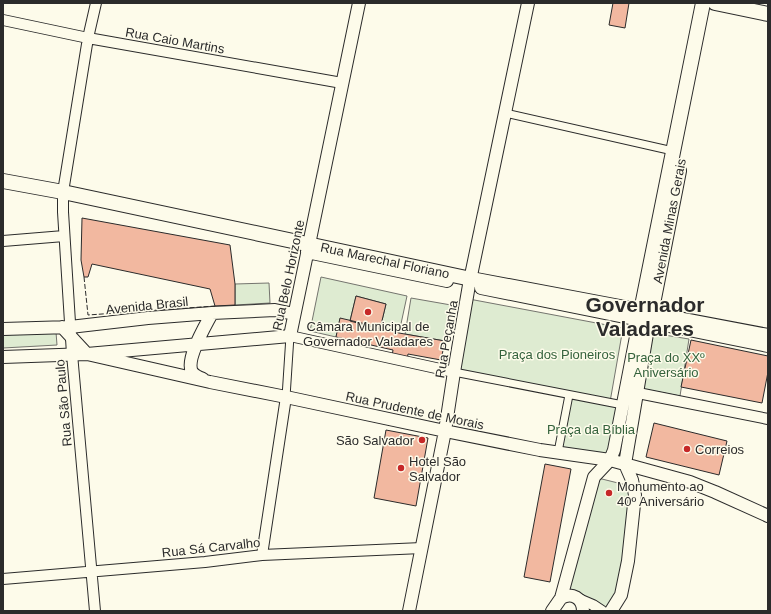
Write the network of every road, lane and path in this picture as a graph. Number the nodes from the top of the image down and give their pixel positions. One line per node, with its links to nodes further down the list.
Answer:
1 (96, 3): 8 (street, Rua São Paulo)
2 (359, 3): 9 (street, Rua Belo Horizonte)
3 (528, 3): 10 (street, Rua Peçanha)
4 (702, 3): 11 (main road, Avenida Minas Gerais)
5 (714, 3): 6 (main road); 20 (main road, Avenida Minas Gerais)
6 (768, 14)
7 (3, 20): 8 (street, Rua Caio Martins)
8 (88, 38): 9 (street, Rua Caio Martins); 13 (street, Rua São Paulo)
9 (342, 83): 16 (street, Rua Belo Horizonte)
10 (505, 114): 11 (street); 17 (street, Rua Peçanha)
11 (673, 151): 20 (main road, Avenida Minas Gerais)
12 (3, 181): 13 (main road, Rua Marechal Floriano)
13 (63, 192): 14 (street, Rua São Paulo); 16 (main road, Rua Marechal Floriano)
14 (64, 236): 15 (street); 22 (street, Rua São Paulo)
15 (3, 241)
16 (308, 248): 17 (main road, Rua Marechal Floriano); 19 (street, Rua Belo Horizonte)
17 (470, 282): 20 (main road, Rua Marechal Floriano); 30 (street, Rua Peçanha)
18 (212, 313): 19 (street, Avenida Brasil); 22 (street, Avenida Brasil); 25 (street)
19 (294, 314): 24 (street, Rua Belo Horizonte)
20 (645, 317): 23 (street, Rua Marechal Floriano); 26 (street, Rua Marechal Floriano); 32 (street, Avenida Minas Gerais); 35 (street, Avenida Minas Gerais)
21 (3, 329): 22 (street, Avenida Brasil)
22 (67, 330): 27 (street, Rua São Paulo); 28 (street)
23 (768, 335)
24 (290, 336): 25 (street); 30 (street); 34 (street, Rua Belo Horizonte)
25 (196, 344): 28 (street); 31 (street)
26 (768, 346)
27 (72, 354): 28 (street); 29 (street); 44 (street, Rua São Paulo)
28 (87, 354): 31 (street, Rua Prudente de Morais)
29 (3, 357)
30 (454, 372): 33 (street); 37 (street, Rua Peçanha)
31 (210, 382): 34 (street, Rua Prudente de Morais)
32 (638, 393): 36 (street); 40 (street, Avenida Minas Gerais)
33 (569, 395): 35 (street); 38 (street)
34 (286, 396): 37 (street, Rua Prudente de Morais); 43 (street, Rua Belo Horizonte)
35 (623, 405): 39 (street, Avenida Minas Gerais)
36 (768, 419)
37 (445, 430): 38 (street, Rua Prudente de Morais); 42 (street, Rua Peçanha)
38 (558, 452): 39 (street, Rua Prudente de Morais)
39 (610, 460): 40 (street, Rua Prudente de Morais); 47 (street)
40 (625, 464): 41 (street, Rua Prudente de Morais); 48 (street)
41 (768, 516)
42 (422, 548): 43 (street, Rua Sá Carvalho); 50 (street, Rua Peçanha)
43 (262, 555): 44 (street, Rua Sá Carvalho)
44 (92, 571): 45 (street, Rua Sá Carvalho); 49 (street, Rua São Paulo)
45 (3, 579)
46 (579, 599): 47 (street); 51 (street); 52 (street)
47 (556, 606)
48 (613, 610)
49 (95, 611)
50 (409, 611)
51 (583, 611)
52 (602, 611)

